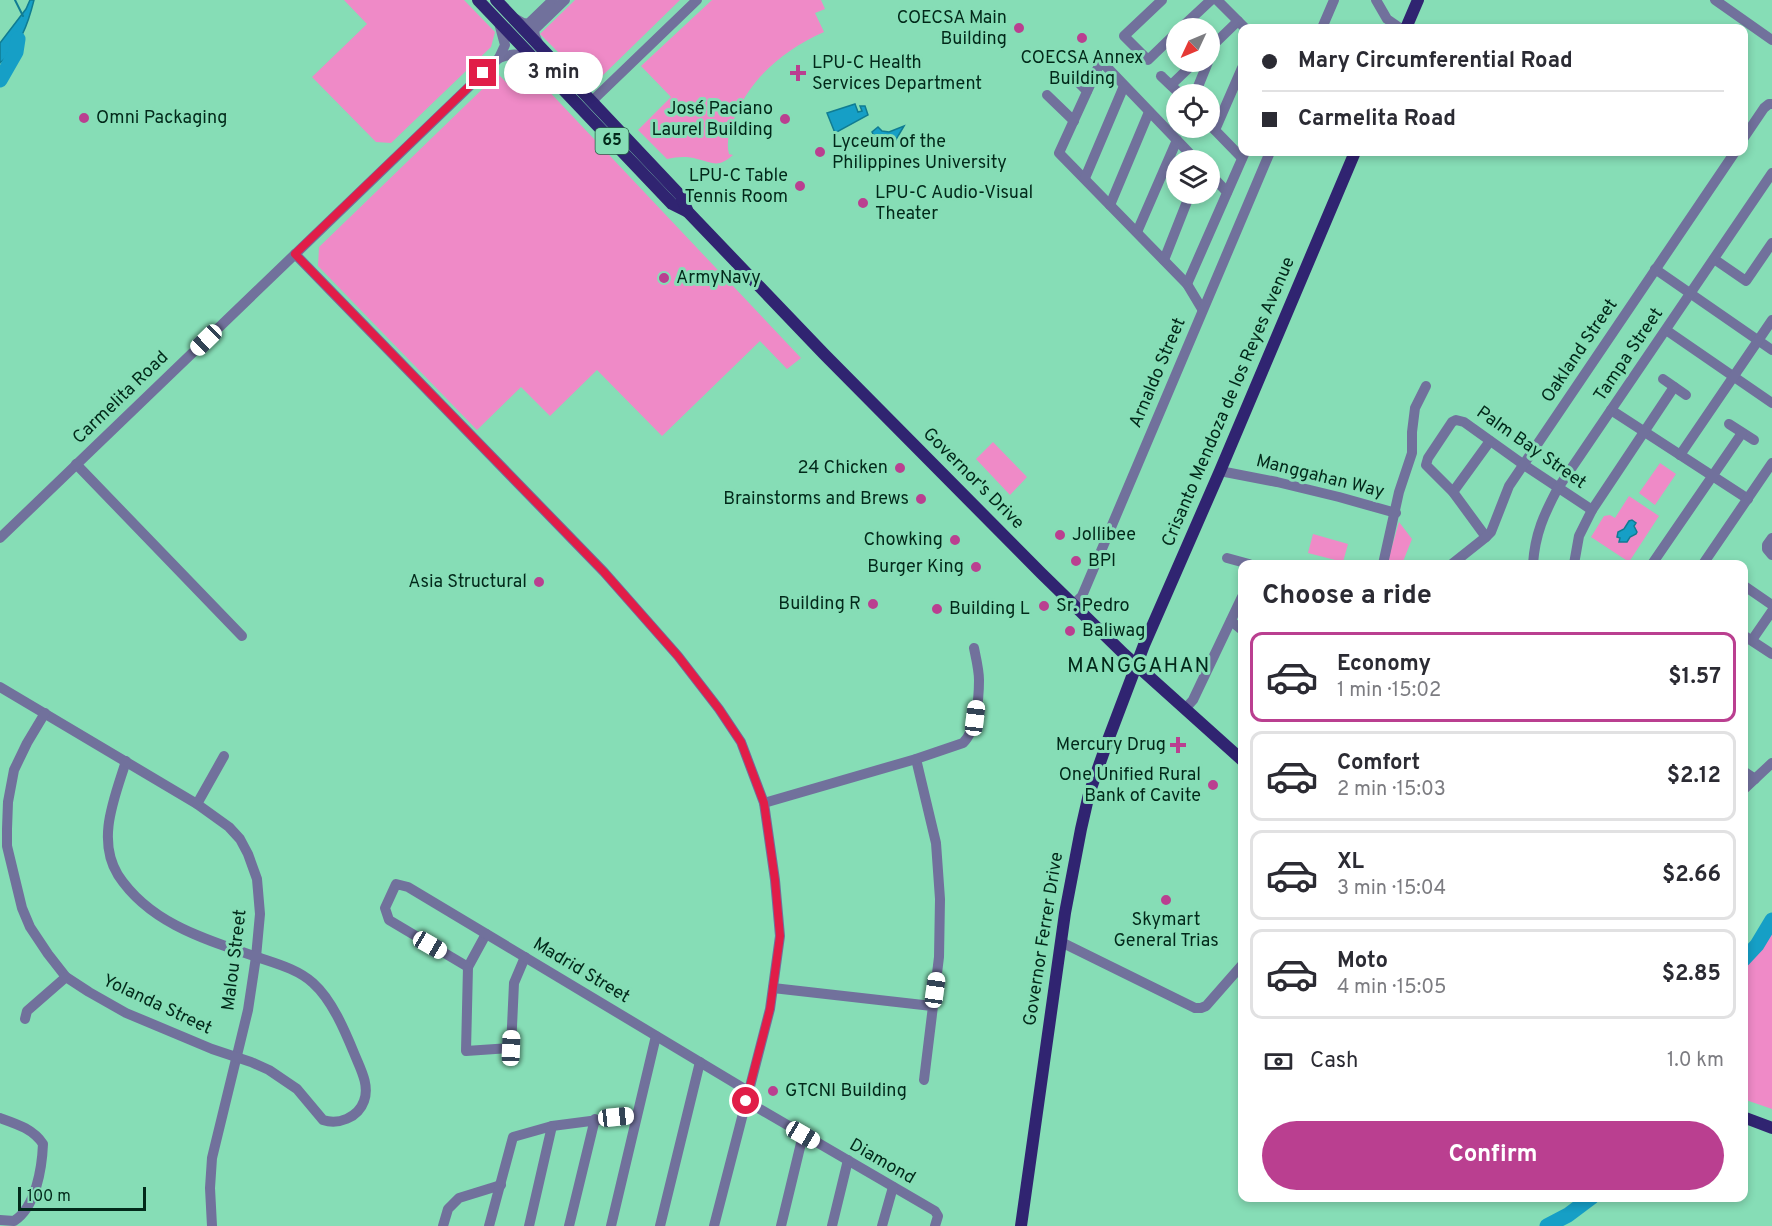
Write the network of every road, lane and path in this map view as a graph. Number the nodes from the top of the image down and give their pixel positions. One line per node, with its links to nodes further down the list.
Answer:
1 (478, 0): 15 (main road, Governor's Drive / 65)
2 (496, 0): 13 (main road, Governor's Drive / 65)
3 (553, 0): 13 (street)
4 (565, 0): 24 (street)
5 (697, 0): 36 (street)
6 (1162, 0): 23 (street)
7 (1211, 0): 14 (street)
8 (1217, 0): 16 (street)
9 (1334, 0): 17 (street)
10 (1376, 0): 18 (street)
11 (1418, 0): 19 (main road)
12 (1715, 0): 22 (street)
13 (513, 18): 24 (main road, Governor's Drive / 65)
14 (1192, 18)
15 (498, 20): 25 (street); 26 (main road, Governor's Drive / 65)
16 (1240, 24)
17 (1324, 24)
18 (1393, 24)
19 (1408, 24)
20 (1238, 27): 21 (street)
21 (1220, 40)
22 (1772, 40)
23 (1166, 43)
24 (539, 45): 36 (main road, Governor's Drive / 65)
25 (499, 58): 26 (street); 59 (street, Carmelita Road)
26 (540, 65): 56 (main road, Governor's Drive / 65)
27 (1185, 72): 32 (street)
28 (1072, 76): 34 (street)
29 (1161, 76): 31 (street)
30 (1238, 76): 38 (street)
31 (1169, 84)
32 (1171, 84)
33 (1124, 86): 34 (street); 39 (street); 51 (street)
34 (1087, 91): 40 (street)
35 (1047, 95): 40 (street)
36 (592, 101): 56 (main road, Governor's Drive / 65)
37 (1771, 104): 41 (street)
38 (1220, 111)
39 (1149, 112): 43 (street); 55 (street)
40 (1074, 121): 51 (street)
41 (1748, 132)
42 (1220, 134): 45 (street)
43 (1177, 140): 44 (street); 57 (street)
44 (1187, 150)
45 (1238, 150)
46 (1244, 156): 53 (street)
47 (1268, 156): 65 (street, Arnaldo Street)
48 (1352, 156): 86 (main road, Crisanto Mendoza de los Reyes Avenue)
49 (1732, 156): 62 (street, Oakland Street)
50 (1772, 173): 60 (street, Tampa Street)
51 (1084, 178): 55 (street)
52 (1220, 185): 53 (street)
53 (1227, 192): 63 (street)
54 (1186, 204): 61 (street)
55 (1110, 205): 57 (street)
56 (688, 212): 106 (main road, Governor's Drive / 65)
57 (1137, 232): 61 (street)
58 (1772, 243): 60 (street)
59 (295, 254): 84 (street, Carmelita Road); 129 (street)
60 (1714, 259): 64 (street, Tampa Street)
61 (1164, 260): 63 (street)
62 (1655, 269): 64 (street); 85 (street, Oakland Street)
63 (1187, 284): 65 (street)
64 (1690, 293): 67 (street, Tampa Street); 68 (street)
65 (1202, 309): 106 (street, Arnaldo Street)
66 (1772, 320): 68 (street)
67 (1666, 330): 70 (street); 76 (street, Tampa Street)
68 (1758, 340): 69 (street); 70 (street)
69 (1772, 350)
70 (1733, 376): 75 (street); 82 (street)
71 (1663, 379): 73 (street)
72 (1426, 386): 92 (street)
73 (1674, 387): 74 (street); 78 (street)
74 (1686, 395)
75 (1772, 403)
76 (1611, 410): 78 (street); 88 (street, Tampa Street)
77 (1730, 424): 79 (street)
78 (1644, 432): 82 (street); 91 (street)
79 (1742, 433): 80 (street); 87 (street)
80 (1754, 440)
81 (1490, 441): 85 (street, Palm Bay Street); 89 (street); 89 (street, Palm Bay Street)
82 (1680, 455): 87 (street)
83 (1772, 463): 90 (street)
84 (76, 464): 94 (street, Carmelita Road); 112 (street)
85 (1524, 465): 88 (street, Palm Bay Street); 93 (street, Oakland Street)
86 (1220, 471): 92 (street, Manggahan Way); 117 (main road, Crisanto Mendoza de los Reyes Avenue)
87 (1712, 476): 90 (street); 102 (street)
88 (1558, 488): 91 (street, Palm Bay Street); 100 (street, Tampa Street)
89 (1453, 492): 93 (street, Palm Bay Street)
90 (1748, 499): 103 (street)
91 (1592, 510): 101 (street)
92 (1396, 513): 98 (street, Manggahan Way)
93 (1486, 537): 99 (street, Oakland Street)
94 (0, 538)
95 (1772, 538): 96 (street)
96 (1772, 555)
97 (1227, 558): 104 (street)
98 (1384, 560)
99 (1457, 560)
100 (1533, 560)
101 (1575, 560)
102 (1655, 560)
103 (1709, 560)
104 (1238, 561)
105 (1748, 588): 107 (street)
106 (1073, 605): 117 (main road, Governor's Drive / 65)
107 (1772, 605)
108 (1238, 606): 110 (street)
109 (1772, 611): 113 (street)
110 (1231, 621): 111 (street); 119 (street)
111 (1238, 627)
112 (242, 636)
113 (1748, 637)
114 (1748, 639): 116 (street)
115 (974, 648): 123 (street)
116 (1772, 654)
117 (1137, 666): 119 (main road, Governor's Drive / 65); 133 (main road, Governor Ferrer Drive)
118 (0, 687): 120 (street, Malou Street)
119 (1185, 709): 122 (main road, Governor's Drive / 65)
120 (45, 713): 124 (street, Malou Street); 131 (street, Yolanda Street)
121 (224, 756): 130 (street)
122 (1238, 756)
123 (916, 759): 129 (street); 140 (street)
124 (126, 761): 130 (street, Malou Street); 134 (street, Yolanda Street)
125 (1772, 763): 127 (street)
126 (1748, 774): 127 (street)
127 (1755, 778): 128 (street)
128 (1748, 785)
129 (764, 803): 139 (street)
130 (197, 804): 134 (street, Malou Street)
131 (4, 849): 138 (street, Yolanda Street)
132 (486, 933): 135 (street, Madrid Street); 136 (street); 136 (street, Madrid Street)
133 (1061, 942): 137 (street); 170 (main road, Governor Ferrer Drive)
134 (256, 957): 143 (street, Malou Street); 143 (street, Yolanda Street)
135 (525, 957): 136 (street); 142 (street, Madrid Street)
136 (468, 967)
137 (1238, 970)
138 (66, 977): 141 (street); 143 (street, Yolanda Street)
139 (773, 988): 140 (street); 146 (street)
140 (932, 1006): 145 (street)
141 (25, 1019)
142 (656, 1036): 144 (street, Madrid Street); 147 (street)
143 (236, 1057): 159 (street, Malou Street)
144 (700, 1062): 146 (street, Madrid Street); 165 (street)
145 (924, 1080)
146 (747, 1096): 153 (street, Diamond); 166 (street)
147 (637, 1115): 149 (street); 164 (street)
148 (0, 1118): 157 (street)
149 (595, 1119): 151 (street); 163 (street)
150 (1748, 1119): 152 (main road)
151 (552, 1126): 155 (street); 162 (street)
152 (1772, 1128)
153 (803, 1135): 154 (street, Diamond); 167 (street)
154 (848, 1161): 156 (street, Diamond); 168 (street)
155 (501, 1185): 160 (street); 161 (street)
156 (892, 1187): 158 (street, Diamond); 169 (street)
157 (0, 1220)
158 (936, 1221)
159 (212, 1226)
160 (443, 1226)
161 (489, 1226)
162 (529, 1226)
163 (570, 1226)
164 (611, 1226)
165 (660, 1226)
166 (714, 1226)
167 (781, 1226)
168 (832, 1226)
169 (882, 1226)
170 (1021, 1226)

